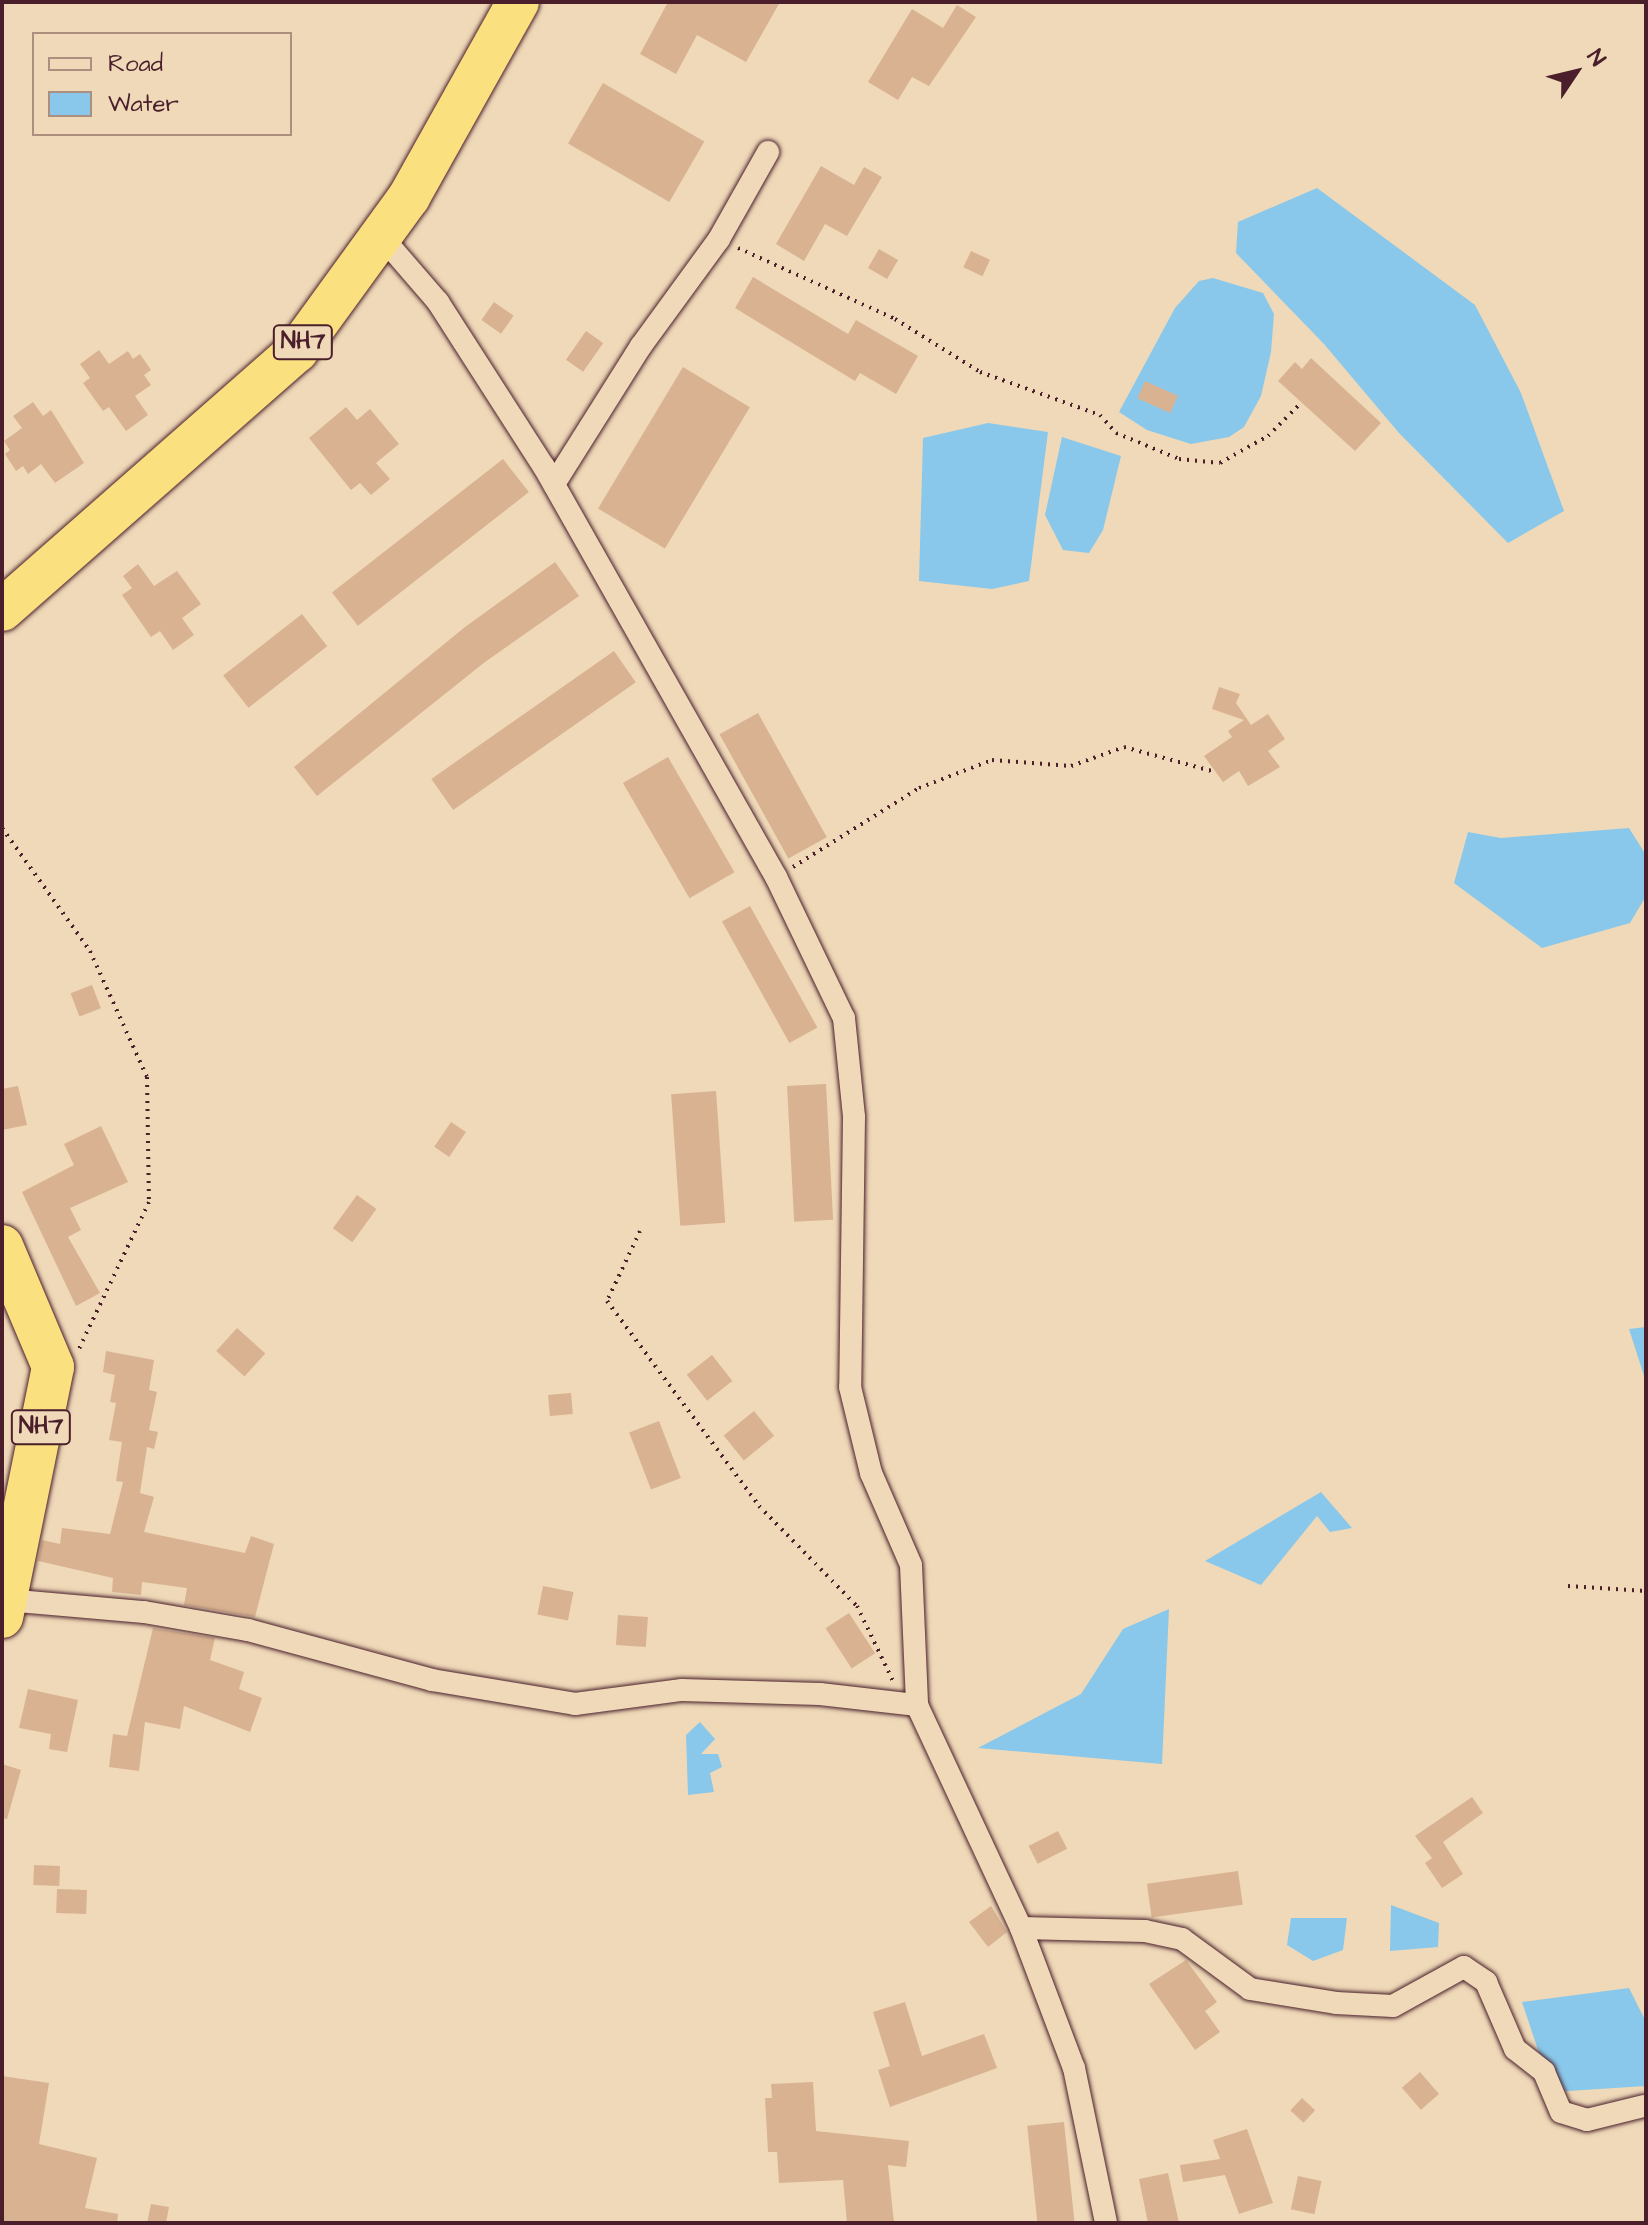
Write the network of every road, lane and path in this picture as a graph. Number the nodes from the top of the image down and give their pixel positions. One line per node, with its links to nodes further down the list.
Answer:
1 (518, 2): 3 (highway, NH7)
2 (768, 152): 4 (street)
3 (381, 236): 6 (street); 7 (highway, NH7)
4 (719, 239): 5 (path); 6 (street)
5 (1300, 404)
6 (554, 484): 10 (street)
7 (2, 610)
8 (1212, 771): 10 (path)
9 (2, 828): 13 (path)
10 (776, 877): 17 (street)
11 (640, 1231): 17 (path)
12 (2, 1246): 13 (highway)
13 (53, 1367): 16 (highway, NH7)
14 (1568, 1586): 15 (path)
15 (1646, 1591)
16 (4, 1608): 17 (street)
17 (910, 1703): 18 (street)
18 (1021, 1928): 19 (street); 20 (street)
19 (1644, 2106)
20 (1106, 2223)

